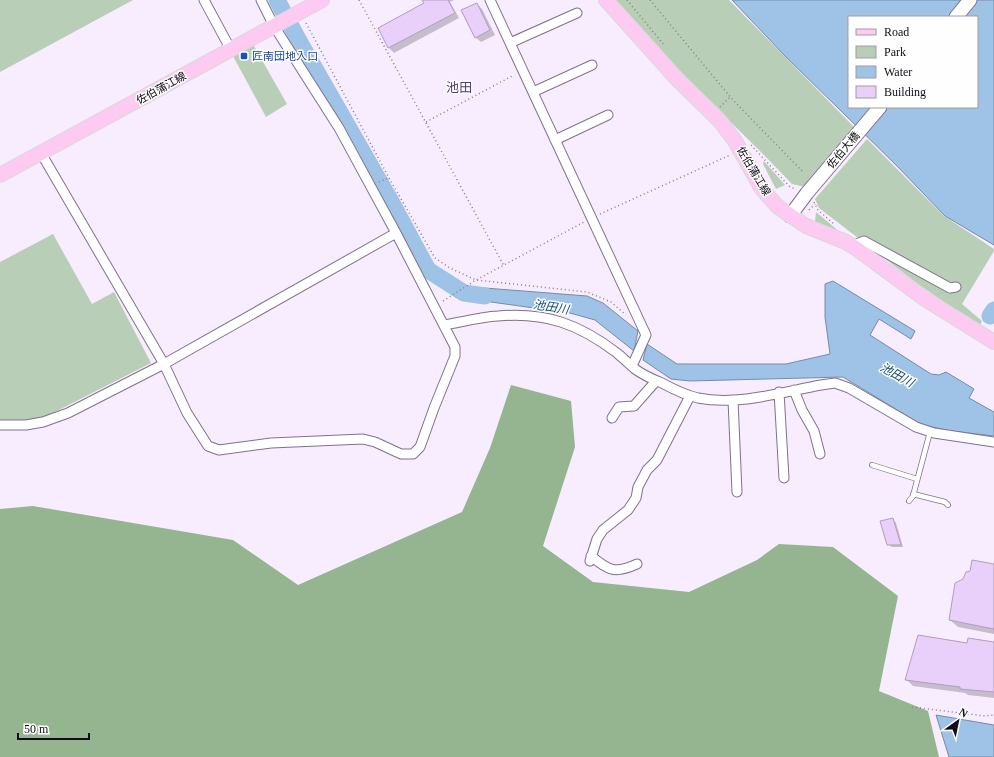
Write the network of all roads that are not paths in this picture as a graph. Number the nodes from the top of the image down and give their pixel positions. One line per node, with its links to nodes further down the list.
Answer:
1 (204, 0): 11 (street)
2 (261, 0): 9 (street)
3 (322, 0): 9 (main road, 佐伯蒲江線)
4 (490, 0): 10 (street)
5 (606, 0): 19 (main road, 佐伯蒲江線)
6 (970, 0): 8 (street)
7 (577, 13): 10 (street)
8 (957, 16)
9 (277, 24): 11 (main road, 佐伯蒲江線); 20 (street)
10 (510, 43): 13 (street)
11 (231, 50): 17 (main road, 佐伯蒲江線)
12 (592, 65): 13 (street)
13 (533, 92): 16 (street)
14 (879, 108): 19 (street, 佐伯大橋)
15 (608, 115): 16 (street)
16 (555, 140): 26 (street)
17 (41, 153): 18 (main road, 佐伯蒲江線); 25 (street)
18 (0, 175)
19 (790, 216): 21 (main road, 佐伯蒲江線)
20 (396, 233): 23 (street); 25 (street)
21 (852, 246): 22 (street); 24 (main road, 佐伯蒲江線)
22 (956, 287)
23 (444, 325): 25 (street); 26 (street)
24 (994, 342)
25 (164, 364): 33 (street)
26 (632, 366): 27 (street)
27 (656, 381): 30 (street); 32 (street)
28 (794, 390): 29 (street); 34 (street); 36 (street)
29 (779, 392): 31 (street); 38 (street)
30 (690, 396): 31 (street); 44 (street)
31 (733, 400): 40 (street)
32 (612, 418)
33 (0, 425)
34 (930, 432): 35 (street); 39 (lane)
35 (994, 442)
36 (820, 454)
37 (872, 465): 39 (lane)
38 (784, 478)
39 (917, 479): 41 (lane)
40 (737, 492)
41 (913, 494): 42 (lane); 43 (lane)
42 (909, 501)
43 (948, 505)
44 (637, 564)

